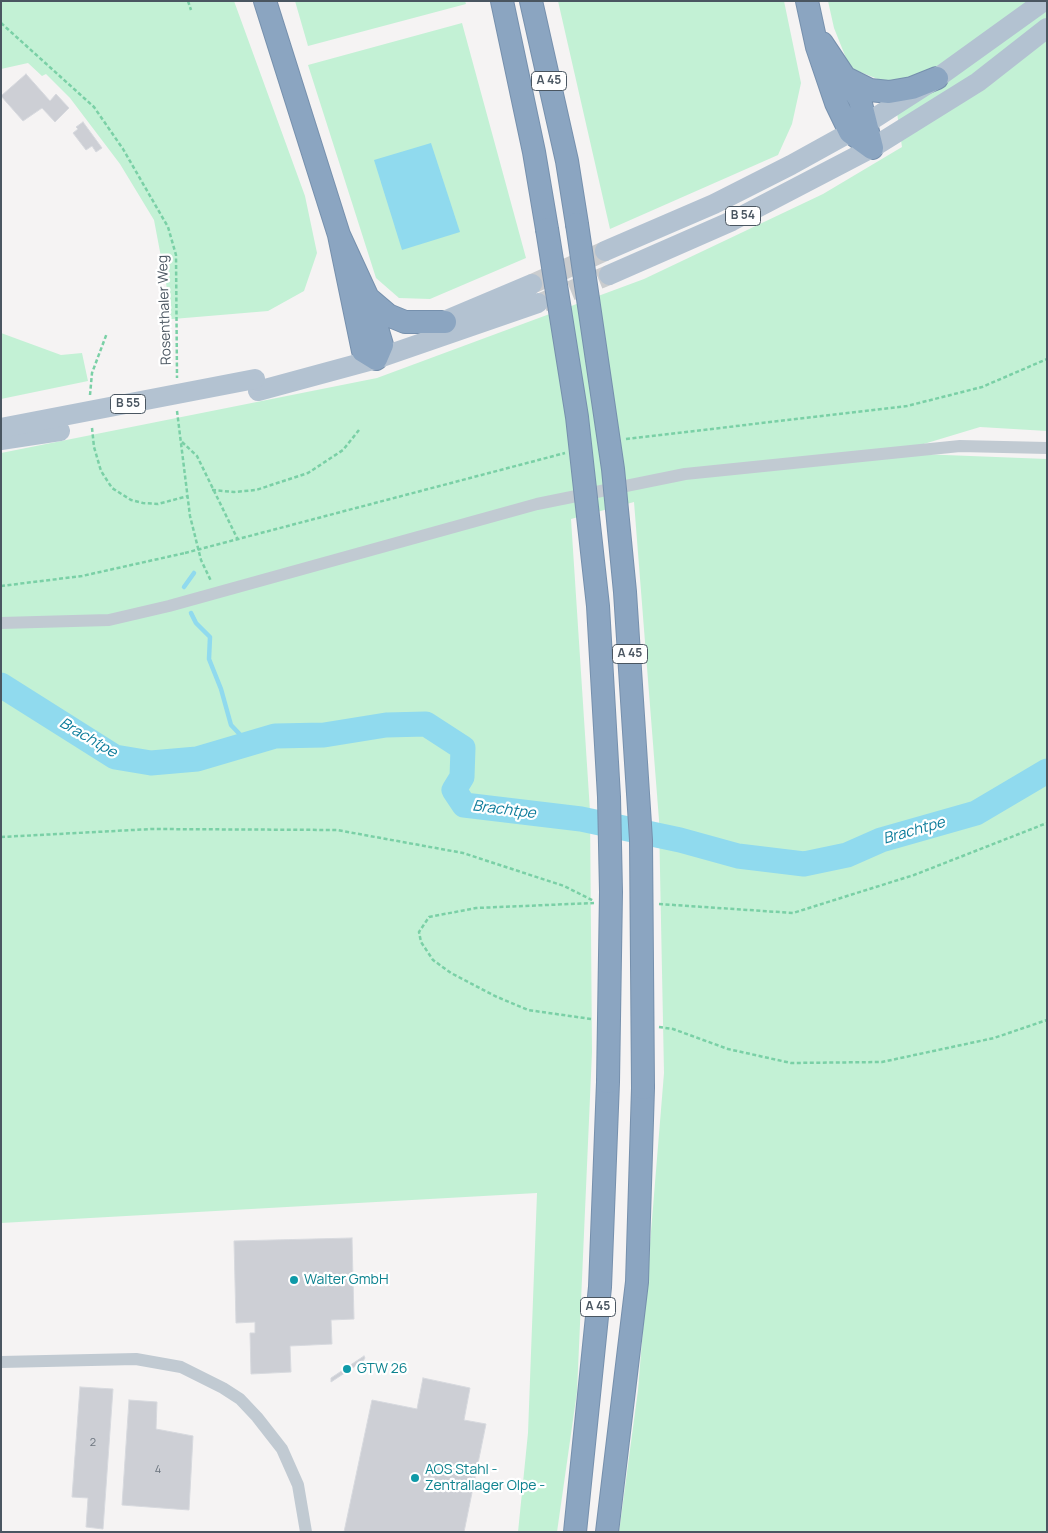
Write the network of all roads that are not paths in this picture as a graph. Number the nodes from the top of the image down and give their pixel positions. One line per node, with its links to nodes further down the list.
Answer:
1 (265, 1): 11 (highway)
2 (502, 1): 26 (highway, A 45, bridge)
3 (531, 1): 27 (highway, A 45, bridge)
4 (1044, 1): 7 (main road, B 54)
5 (809, 10): 8 (highway); 9 (highway)
6 (1047, 28): 10 (main road, B 54)
7 (937, 78): 8 (highway); 9 (main road, B 54)
8 (848, 79): 9 (highway)
9 (859, 127): 10 (highway); 12 (main road, B 54)
10 (872, 148): 13 (main road, B 54)
11 (339, 235): 15 (highway); 18 (highway)
12 (605, 251)
13 (609, 275)
14 (532, 284): 17 (main road)
15 (368, 298): 17 (highway); 18 (highway)
16 (538, 304): 18 (main road)
17 (445, 322): 18 (main road, B 55)
18 (374, 352): 19 (main road, B 55)
19 (257, 385): 20 (main road, B 55, bridge); 21 (main road, B 55)
20 (1, 428)
21 (1, 440)
22 (1047, 448): 23 (street)
23 (1, 623)
24 (1, 1362): 25 (street)
25 (306, 1532)
26 (575, 1532)
27 (607, 1532)

